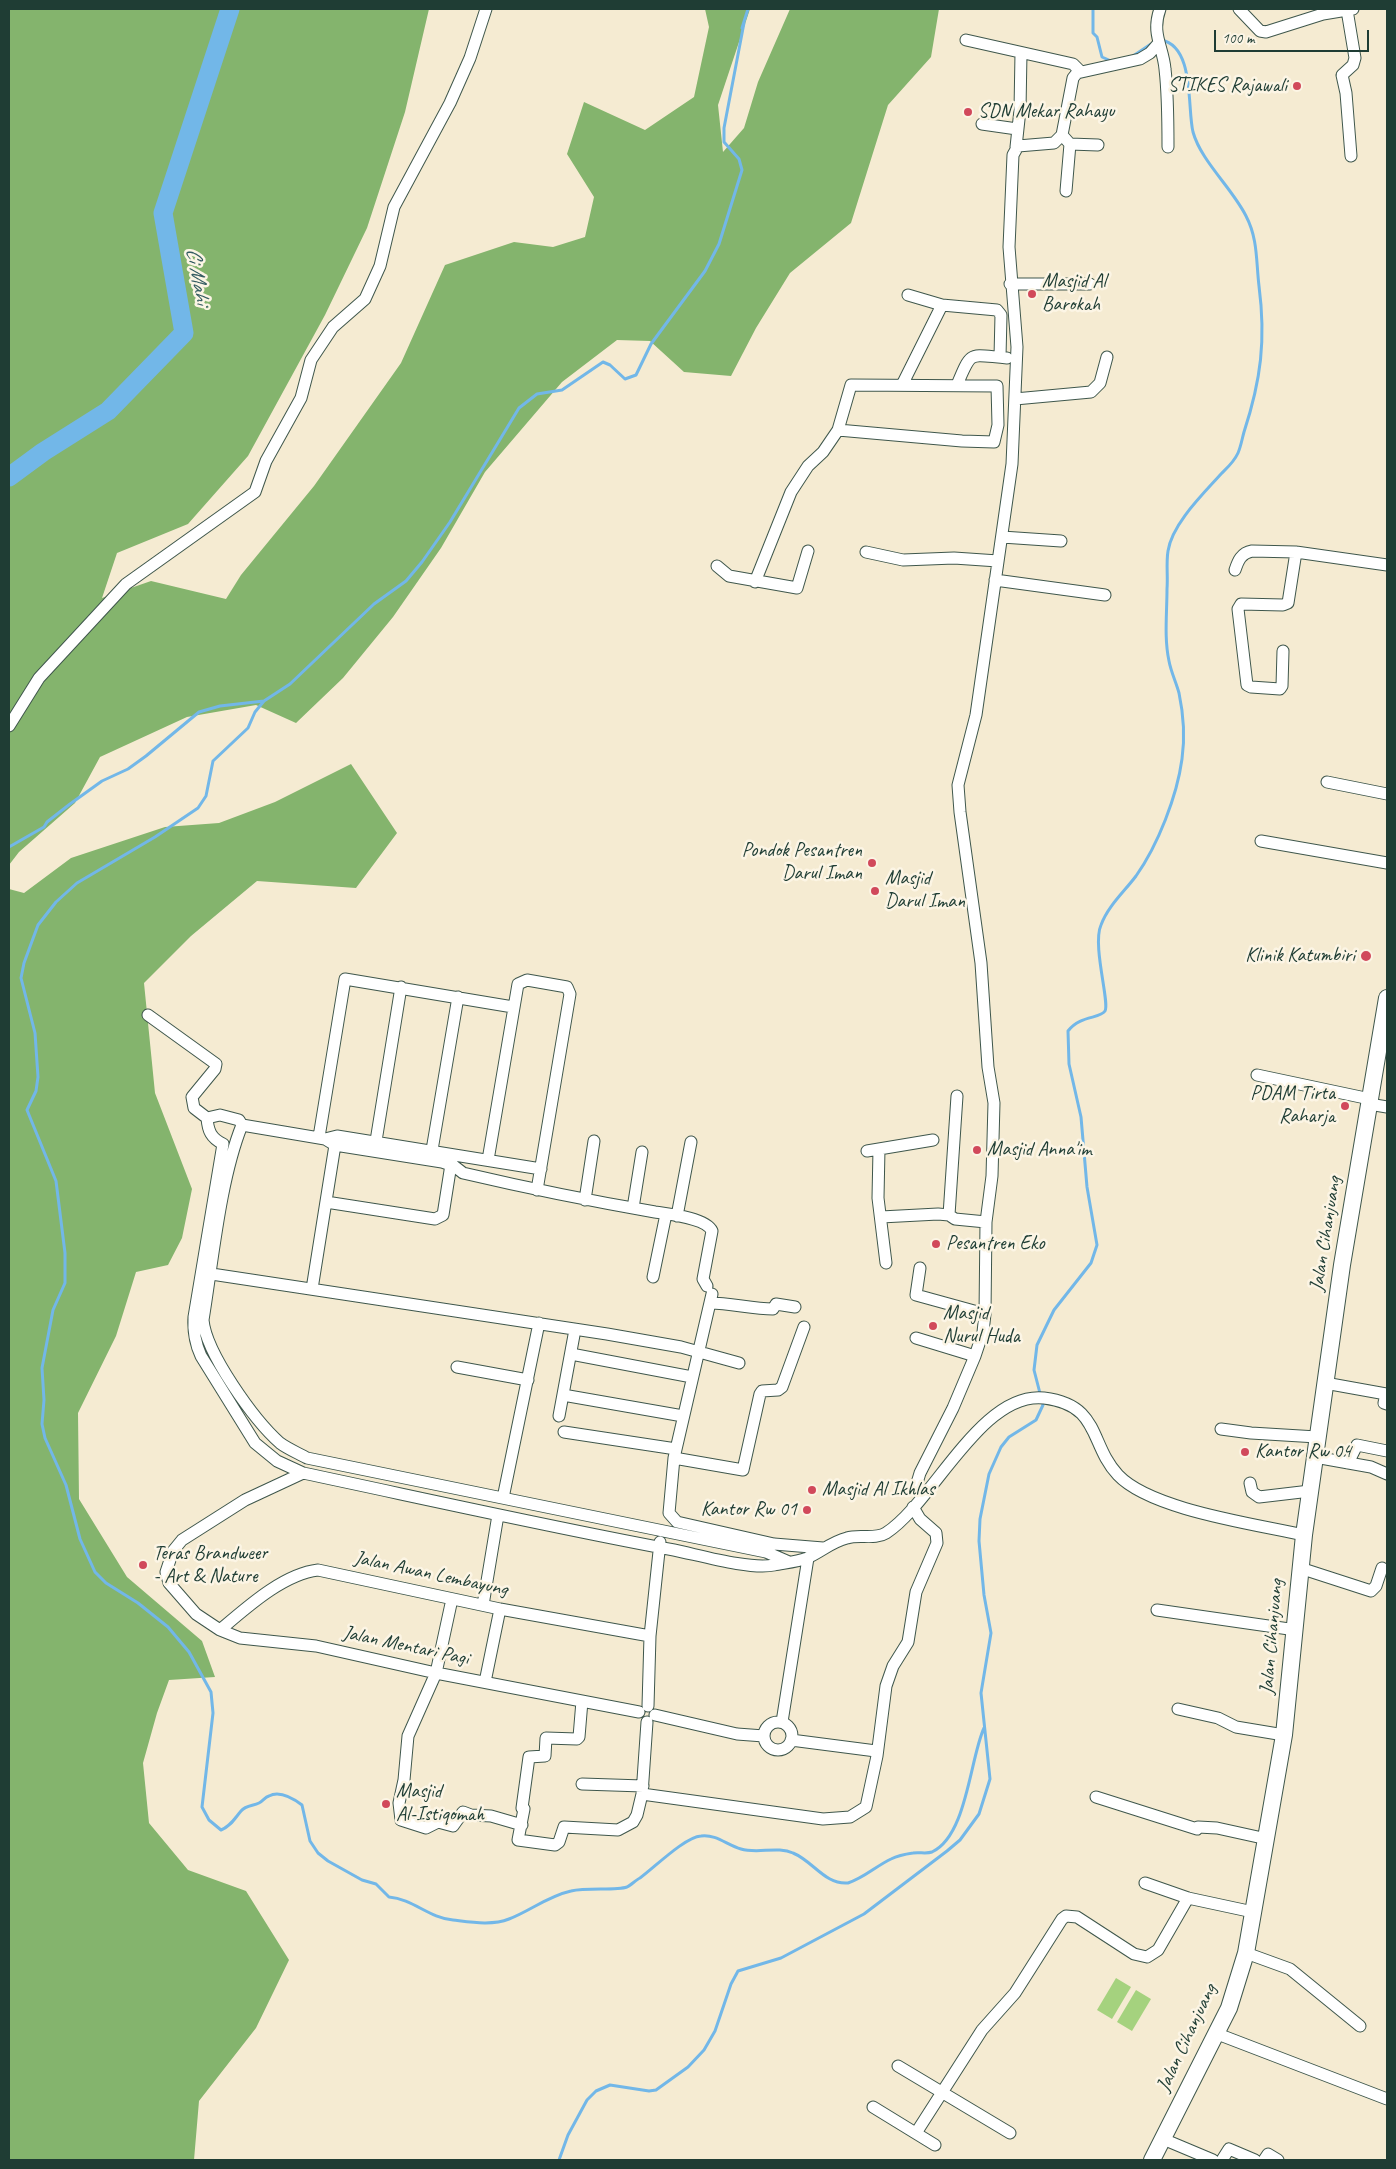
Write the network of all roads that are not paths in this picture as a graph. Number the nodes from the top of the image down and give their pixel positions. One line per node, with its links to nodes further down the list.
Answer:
1 (486, 9): 41 (street)
2 (1160, 9): 6 (street)
3 (1239, 9): 4 (street)
4 (1351, 9): 15 (street)
5 (966, 40): 7 (street)
6 (1157, 45): 8 (street); 14 (street)
7 (1021, 53): 8 (street); 10 (street)
8 (1080, 71): 11 (street)
9 (982, 124): 10 (street)
10 (1018, 129): 13 (street)
11 (1066, 139): 12 (street); 13 (street); 16 (street)
12 (1098, 145)
13 (1016, 147): 17 (street)
14 (1168, 147)
15 (1351, 156)
16 (1066, 191)
17 (1010, 284): 18 (street); 23 (street)
18 (1090, 284)
19 (908, 295): 20 (street)
20 (942, 305): 21 (street); 24 (street)
21 (1000, 357): 23 (street); 25 (street)
22 (1108, 357): 26 (street)
23 (1017, 359): 26 (street)
24 (902, 385): 25 (street); 27 (street)
25 (957, 385): 27 (street)
26 (1015, 399): 28 (street)
27 (838, 430): 38 (street)
28 (1002, 537): 29 (street); 33 (street)
29 (1061, 541)
30 (808, 551): 38 (street)
31 (866, 552): 33 (street)
32 (1296, 552): 34 (street); 36 (street); 40 (street)
33 (998, 560): 37 (street)
34 (1387, 565)
35 (717, 566): 38 (street)
36 (1235, 570)
37 (995, 580): 39 (street); 78 (street)
38 (755, 582)
39 (1105, 595)
40 (1283, 651)
41 (9, 726)
42 (1327, 782): 43 (street)
43 (1387, 794)
44 (1261, 841): 45 (street)
45 (1387, 863)
46 (401, 987): 47 (street); 57 (street); 59 (street)
47 (458, 997): 49 (street); 65 (street)
48 (1387, 998): 53 (main road, Jalan Cihanjuang)
49 (514, 1007): 69 (street); 70 (street)
50 (148, 1015): 55 (street)
51 (1257, 1074): 53 (street)
52 (957, 1096): 76 (street)
53 (1369, 1102): 54 (street); 100 (main road, Jalan Cihanjuang)
54 (1387, 1107)
55 (207, 1118): 56 (street); 62 (street)
56 (242, 1125): 57 (street); 62 (street)
57 (322, 1138): 59 (street); 63 (street)
58 (934, 1140): 64 (street)
59 (376, 1141): 65 (street)
60 (594, 1141): 72 (street)
61 (690, 1142): 75 (street)
62 (228, 1145): 81 (street)
63 (335, 1145): 68 (street); 73 (street)
64 (879, 1149): 66 (street); 77 (street)
65 (432, 1150): 68 (street)
66 (867, 1151)
67 (642, 1152): 74 (street)
68 (452, 1159): 69 (street); 71 (street); 73 (street)
69 (488, 1160): 70 (street)
70 (541, 1169): 71 (street)
71 (537, 1190): 72 (street)
72 (585, 1200): 74 (street)
73 (326, 1202): 83 (street)
74 (633, 1208): 75 (street)
75 (672, 1215): 82 (street); 84 (street)
76 (949, 1215): 77 (street); 78 (street)
77 (881, 1217): 79 (street)
78 (986, 1222): 86 (street)
79 (886, 1263)
80 (920, 1268): 86 (street)
81 (206, 1273): 83 (street); 91 (street); 92 (street)
82 (653, 1277)
83 (312, 1289): 87 (street)
84 (710, 1295): 85 (street); 93 (street)
85 (795, 1306)
86 (985, 1314): 95 (street)
87 (539, 1324): 93 (street); 99 (street)
88 (804, 1327): 109 (street)
89 (574, 1334): 94 (street)
90 (916, 1338): 95 (street)
91 (207, 1340): 92 (street); 116 (street)
92 (196, 1344): 112 (street)
93 (698, 1353): 96 (street); 98 (street)
94 (570, 1354): 98 (street); 101 (street)
95 (975, 1356): 117 (street)
96 (739, 1363)
97 (457, 1367): 99 (street)
98 (692, 1377): 104 (street)
99 (528, 1380): 116 (street)
100 (1325, 1383): 102 (street); 107 (main road, Jalan Cihanjuang)
101 (563, 1395): 103 (street); 104 (street)
102 (1387, 1404)
103 (559, 1416)
104 (683, 1416): 109 (street)
105 (1221, 1429): 107 (street)
106 (564, 1432): 109 (street)
107 (1318, 1437): 110 (main road, Jalan Cihanjuang)
108 (1387, 1451): 111 (street)
109 (675, 1454): 122 (street)
110 (1315, 1457): 111 (street); 115 (main road, Jalan Cihanjuang)
111 (1348, 1463): 113 (street)
112 (303, 1473): 118 (street); 131 (street, Jalan Mentari Pagi)
113 (1387, 1474)
114 (1250, 1484): 115 (street)
115 (1310, 1491): 120 (main road, Jalan Cihanjuang)
116 (502, 1498): 118 (street); 119 (street)
117 (917, 1502): 120 (street); 122 (street); 143 (street)
118 (497, 1514): 121 (street); 128 (street)
119 (662, 1530): 121 (street); 124 (street)
120 (1304, 1535): 125 (main road, Jalan Cihanjuang)
121 (658, 1547): 124 (street); 133 (street)
122 (822, 1548): 123 (street)
123 (808, 1558): 124 (street); 139 (street)
124 (789, 1562)
125 (1300, 1568): 126 (street); 132 (main road, Jalan Cihanjuang)
126 (1382, 1568)
127 (452, 1599): 128 (street, Jalan Awan Lembayung); 131 (street, Jalan Awan Lembayung); 134 (street)
128 (483, 1605): 129 (street, Jalan Awan Lembayung)
129 (500, 1609): 133 (street, Jalan Awan Lembayung); 135 (street)
130 (1157, 1610): 132 (street)
131 (220, 1630): 134 (street, Jalan Mentari Pagi)
132 (1296, 1630): 140 (main road, Jalan Cihanjuang)
133 (650, 1636): 138 (street)
134 (436, 1673): 135 (street, Jalan Mentari Pagi); 147 (street)
135 (485, 1682): 136 (street, Jalan Mentari Pagi)
136 (582, 1701): 138 (street, Jalan Mentari Pagi); 147 (street)
137 (1178, 1709): 140 (street)
138 (647, 1714): 141 (street, Jalan Mentari Pagi); 145 (street)
139 (782, 1722): 141 (street); 142 (street)
140 (1284, 1735): 148 (main road, Jalan Cihanjuang)
141 (764, 1736): 142 (street)
142 (791, 1740): 143 (street)
143 (876, 1751): 145 (street)
144 (582, 1784): 145 (street)
145 (643, 1790): 147 (street)
146 (1096, 1797): 148 (street)
147 (522, 1825)
148 (1267, 1839): 151 (main road, Jalan Cihanjuang)
149 (1145, 1883): 150 (street)
150 (1188, 1898): 151 (street); 156 (street)
151 (1253, 1912): 152 (main road, Jalan Cihanjuang)
152 (1246, 1954): 153 (street); 154 (main road, Jalan Cihanjuang)
153 (1360, 2026)
154 (1216, 2033): 157 (street); 161 (main road, Jalan Cihanjuang)
155 (898, 2066): 156 (street)
156 (942, 2093): 159 (street); 160 (street)
157 (1387, 2099)
158 (873, 2107): 159 (street)
159 (916, 2133): 162 (street)
160 (1010, 2133)
161 (1162, 2139): 163 (main road, Jalan Cihanjuang); 164 (street)
162 (935, 2145)
163 (1152, 2160)
164 (1213, 2160)
165 (1222, 2160): 166 (street)
166 (1255, 2160)
167 (1264, 2160): 168 (street)
168 (1278, 2160)

